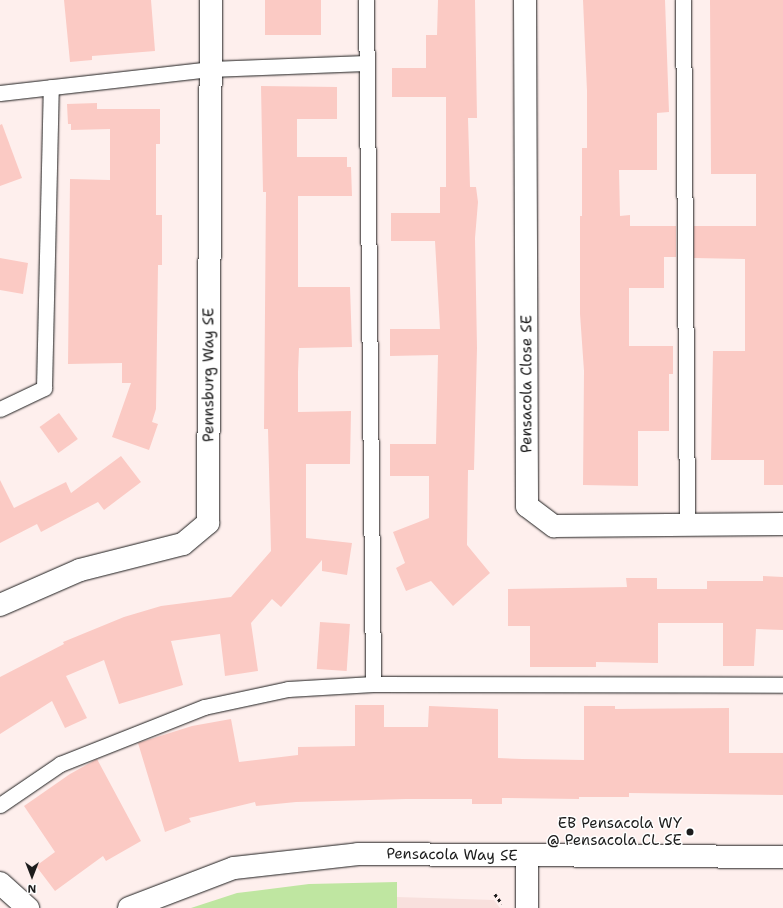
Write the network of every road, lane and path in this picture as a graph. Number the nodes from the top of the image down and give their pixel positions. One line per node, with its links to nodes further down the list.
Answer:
1 (211, 0): 6 (street, Pennsburg Way SE)
2 (366, 0): 5 (lane)
3 (525, 0): 10 (street, Pensacola Close SE)
4 (683, 0): 10 (lane)
5 (366, 64): 6 (lane); 13 (lane)
6 (210, 69): 7 (lane); 12 (street, Pennsburg Way SE)
7 (51, 87): 8 (lane); 9 (lane)
8 (0, 93)
9 (0, 409)
10 (687, 524): 11 (street, Pensacola Close SE)
11 (783, 524)
12 (0, 605)
13 (373, 684): 14 (lane); 15 (lane)
14 (783, 685)
15 (0, 805)
16 (527, 856): 17 (street, Pensacola Way SE); 21 (street, Pensacola Way SE); 23 (street)
17 (783, 857)
18 (0, 883): 20 (street)
19 (495, 894): 22 (path)
20 (28, 908)
21 (129, 908)
22 (505, 908)
23 (528, 908)

